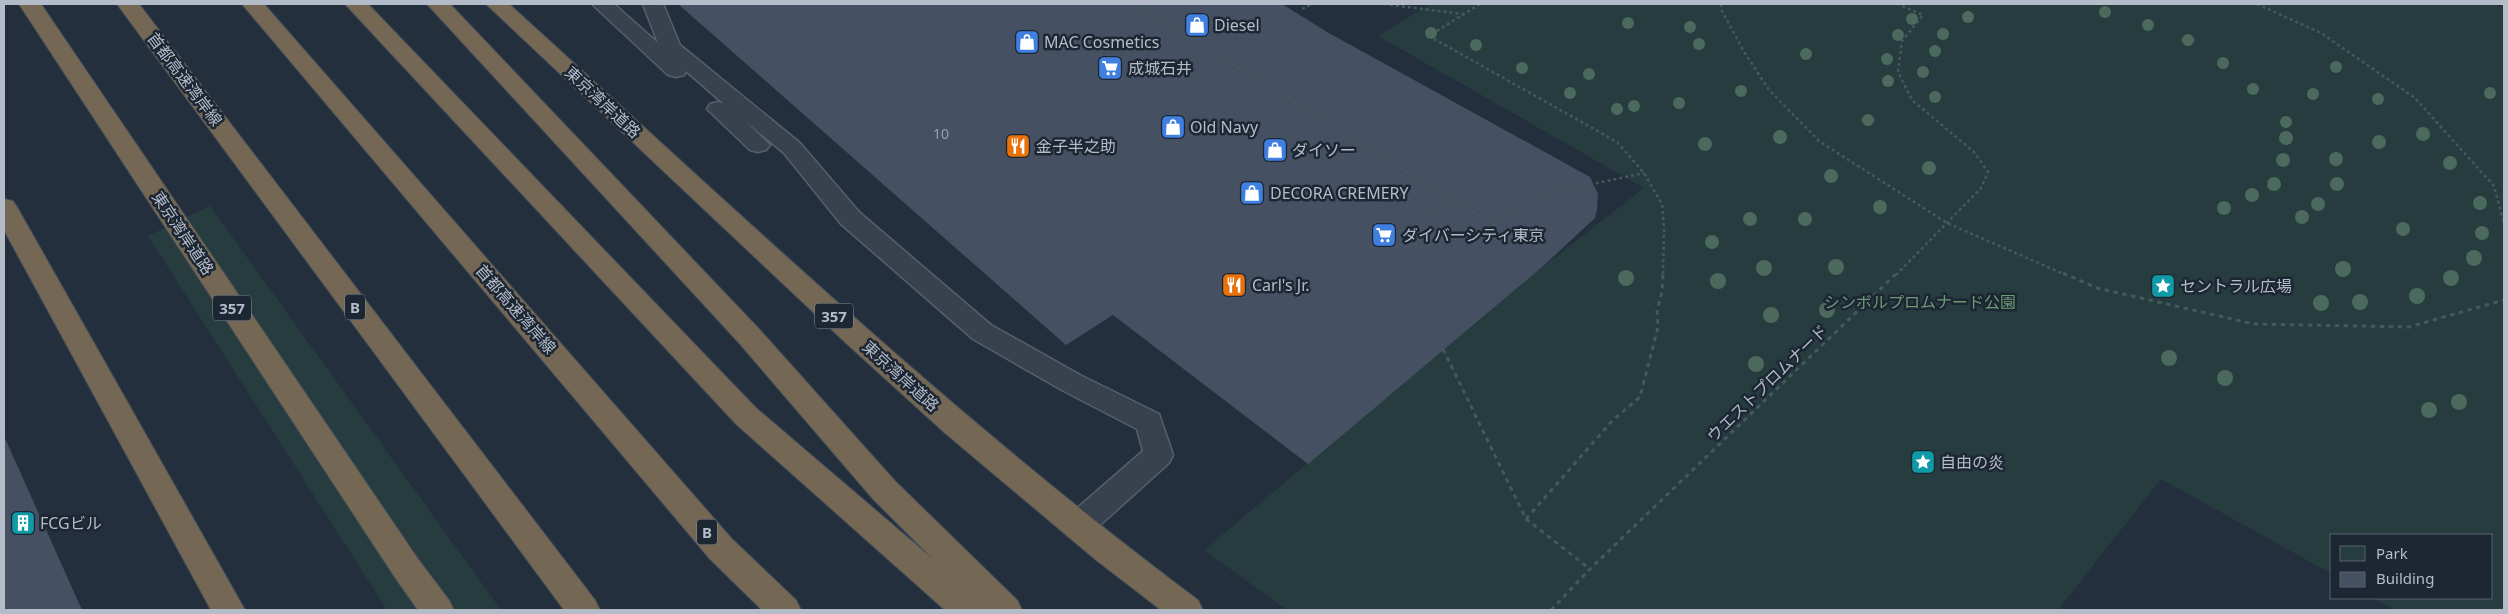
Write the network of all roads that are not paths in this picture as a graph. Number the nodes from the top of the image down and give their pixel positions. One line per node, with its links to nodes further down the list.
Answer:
1 (30, 4): 14 (highway, 東京湾岸道路 / 357)
2 (128, 4): 15 (highway, 首都高速湾岸線 / B)
3 (253, 4): 16 (highway, 首都高速湾岸線 / B)
4 (356, 4): 17 (highway)
5 (438, 4): 18 (highway)
6 (497, 4): 11 (highway, 東京湾岸道路 / 357)
7 (602, 4): 9 (lane)
8 (653, 4): 11 (lane)
9 (758, 145)
10 (4, 207): 13 (highway)
11 (1078, 526): 12 (highway, 東京湾岸道路 / 357)
12 (1107, 550): 19 (highway); 20 (highway, 東京湾岸道路 / 357)
13 (228, 610)
14 (437, 610)
15 (582, 610)
16 (784, 610)
17 (968, 610)
18 (1005, 610)
19 (1168, 610)
20 (1186, 610)

